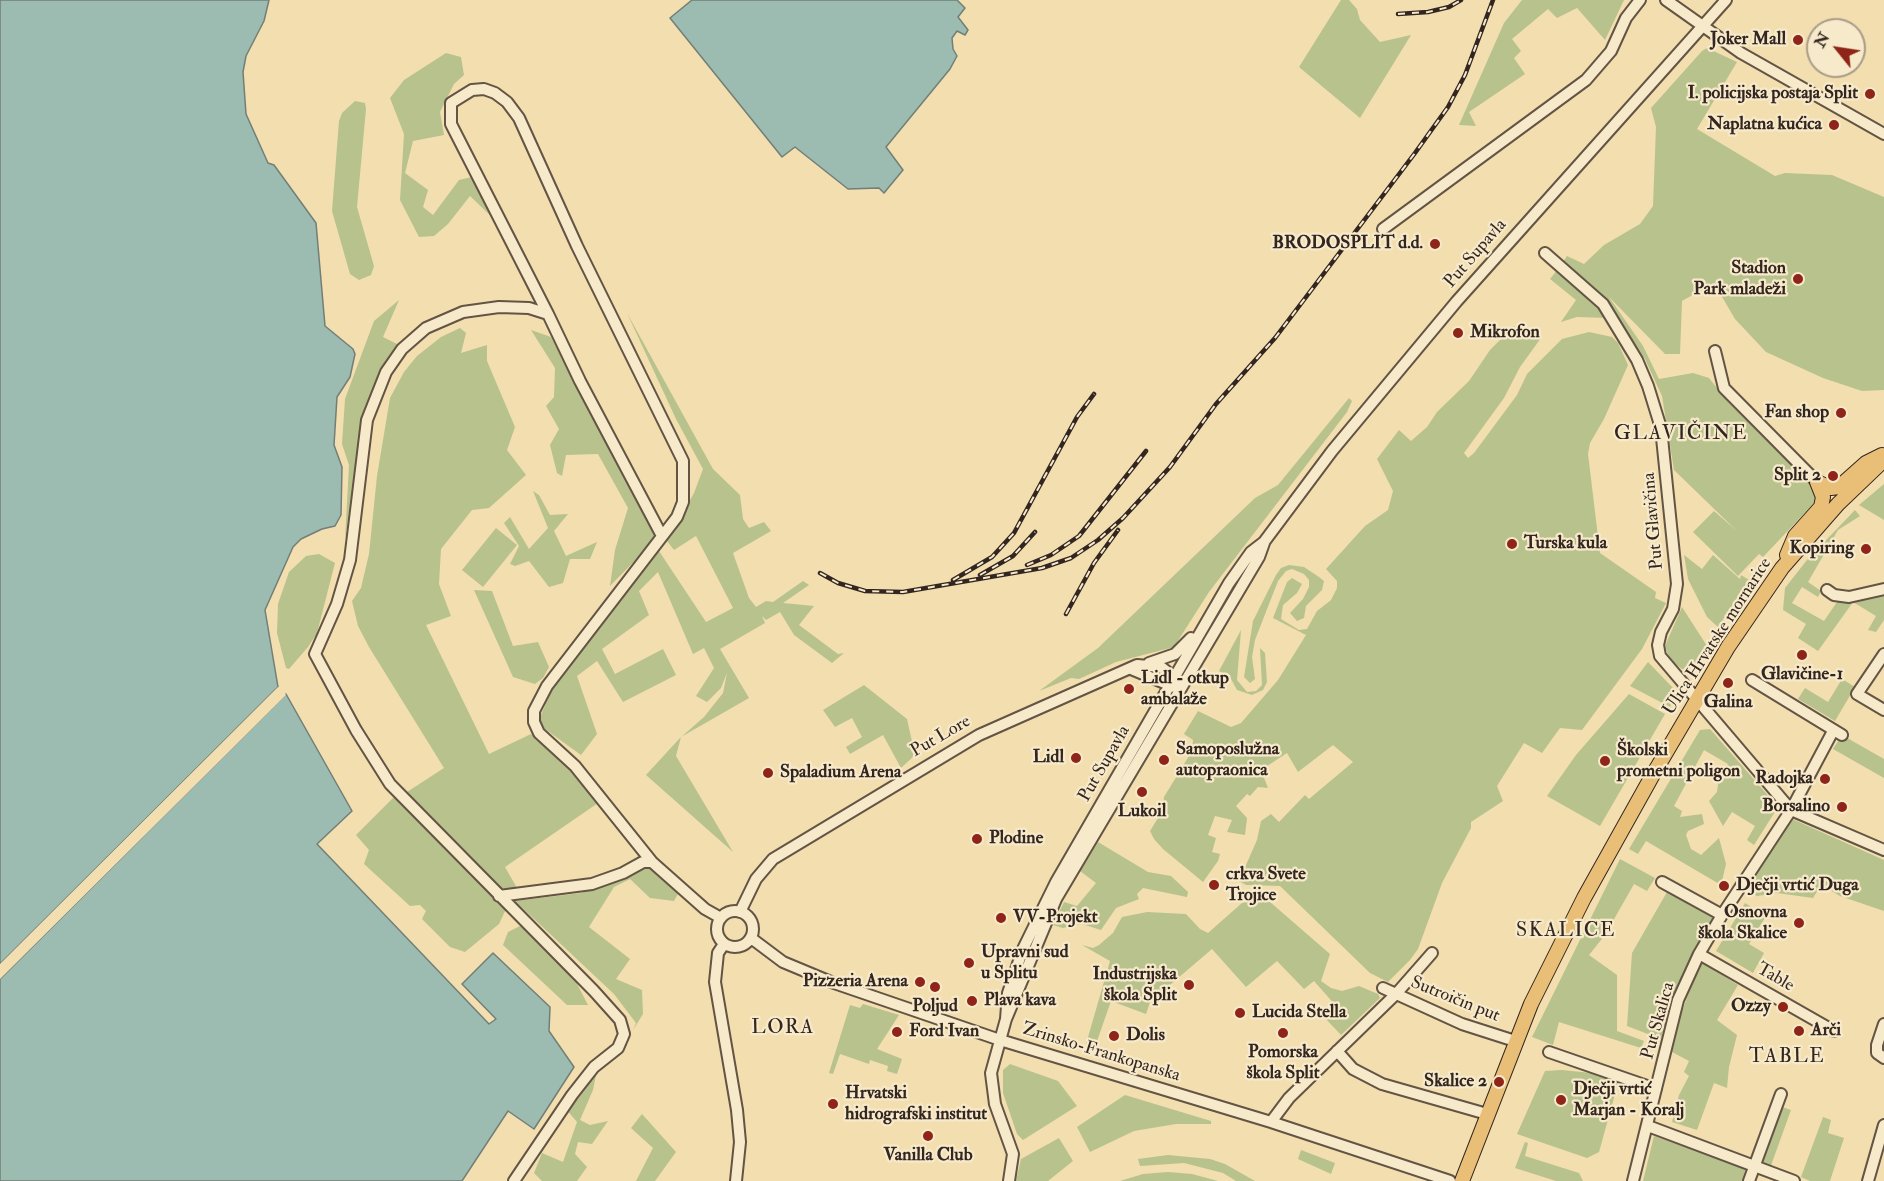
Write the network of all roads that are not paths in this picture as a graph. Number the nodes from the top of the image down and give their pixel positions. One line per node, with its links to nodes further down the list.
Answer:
1 (1640, 0): 6 (street)
2 (1666, 0): 4 (street)
3 (1726, 0): 4 (street, Put Supavla)
4 (1701, 27): 5 (street); 14 (street, Put Supavla)
5 (1884, 134)
6 (1383, 229)
7 (1545, 253): 24 (street, Put Glavičina)
8 (548, 314): 13 (street); 13 (street); 30 (street)
9 (1715, 351): 12 (street)
10 (1884, 454): 12 (main road)
11 (1884, 460): 15 (main road, Ulica Hrvatske mornarice)
12 (1818, 482): 15 (main road)
13 (662, 536): 28 (street)
14 (1264, 542): 18 (street, Put Supavla); 23 (street, Put Supavla)
15 (1782, 568): 24 (main road, Ulica Hrvatske mornarice)
16 (1884, 589): 17 (street)
17 (1827, 590)
18 (1204, 625): 20 (street, Put Lore); 23 (street, Put Supavla)
19 (1884, 654): 25 (street)
20 (1146, 664): 21 (street, Put Lore); 23 (street)
21 (1127, 669): 23 (street); 31 (street, Put Lore)
22 (1752, 680): 26 (street)
23 (1175, 682): 42 (street, Put Supavla)
24 (1697, 701): 26 (street, Put Glavičina); 43 (main road, Ulica Hrvatske mornarice)
25 (1884, 710)
26 (1791, 810): 27 (street); 32 (street, Put Skalica)
27 (1884, 850)
28 (652, 862): 30 (street); 33 (street)
29 (1662, 882): 32 (street)
30 (499, 896): 55 (street)
31 (740, 912): 33 (street); 34 (street)
32 (1722, 915): 37 (street, Put Skalica)
33 (721, 918): 35 (street)
34 (751, 938): 35 (street); 42 (street, Zrinsko-Frankopanska)
35 (724, 944): 56 (street)
36 (1432, 953): 39 (street)
37 (1699, 954): 41 (street, Table); 47 (street, Put Skalica)
38 (1383, 988): 39 (street, Sutroičin put)
39 (1396, 994): 43 (street, Sutroičin put); 44 (street)
40 (1884, 1024): 46 (street)
41 (1834, 1032)
42 (1000, 1040): 50 (street, Zrinsko-Frankopanska); 57 (street, Put Supavla)
43 (1515, 1041): 49 (main road, Ulica Hrvatske mornarice)
44 (1337, 1051): 49 (street); 50 (street)
45 (1549, 1052): 47 (street, Put Skalica)
46 (1884, 1058)
47 (1656, 1089): 52 (street, Put Skalica)
48 (1781, 1094): 54 (street)
49 (1487, 1114): 59 (main road, Ulica Hrvatske mornarice)
50 (1271, 1122): 58 (street, Zrinsko-Frankopanska)
51 (1884, 1125): 53 (street)
52 (1648, 1126): 54 (street); 60 (street, Put Skalica)
53 (1879, 1164): 63 (street)
54 (1754, 1165): 61 (street); 62 (street)
55 (514, 1181)
56 (736, 1181)
57 (1009, 1181)
58 (1450, 1181)
59 (1462, 1181)
60 (1633, 1181)
61 (1749, 1181)
62 (1794, 1181)
63 (1868, 1181)

